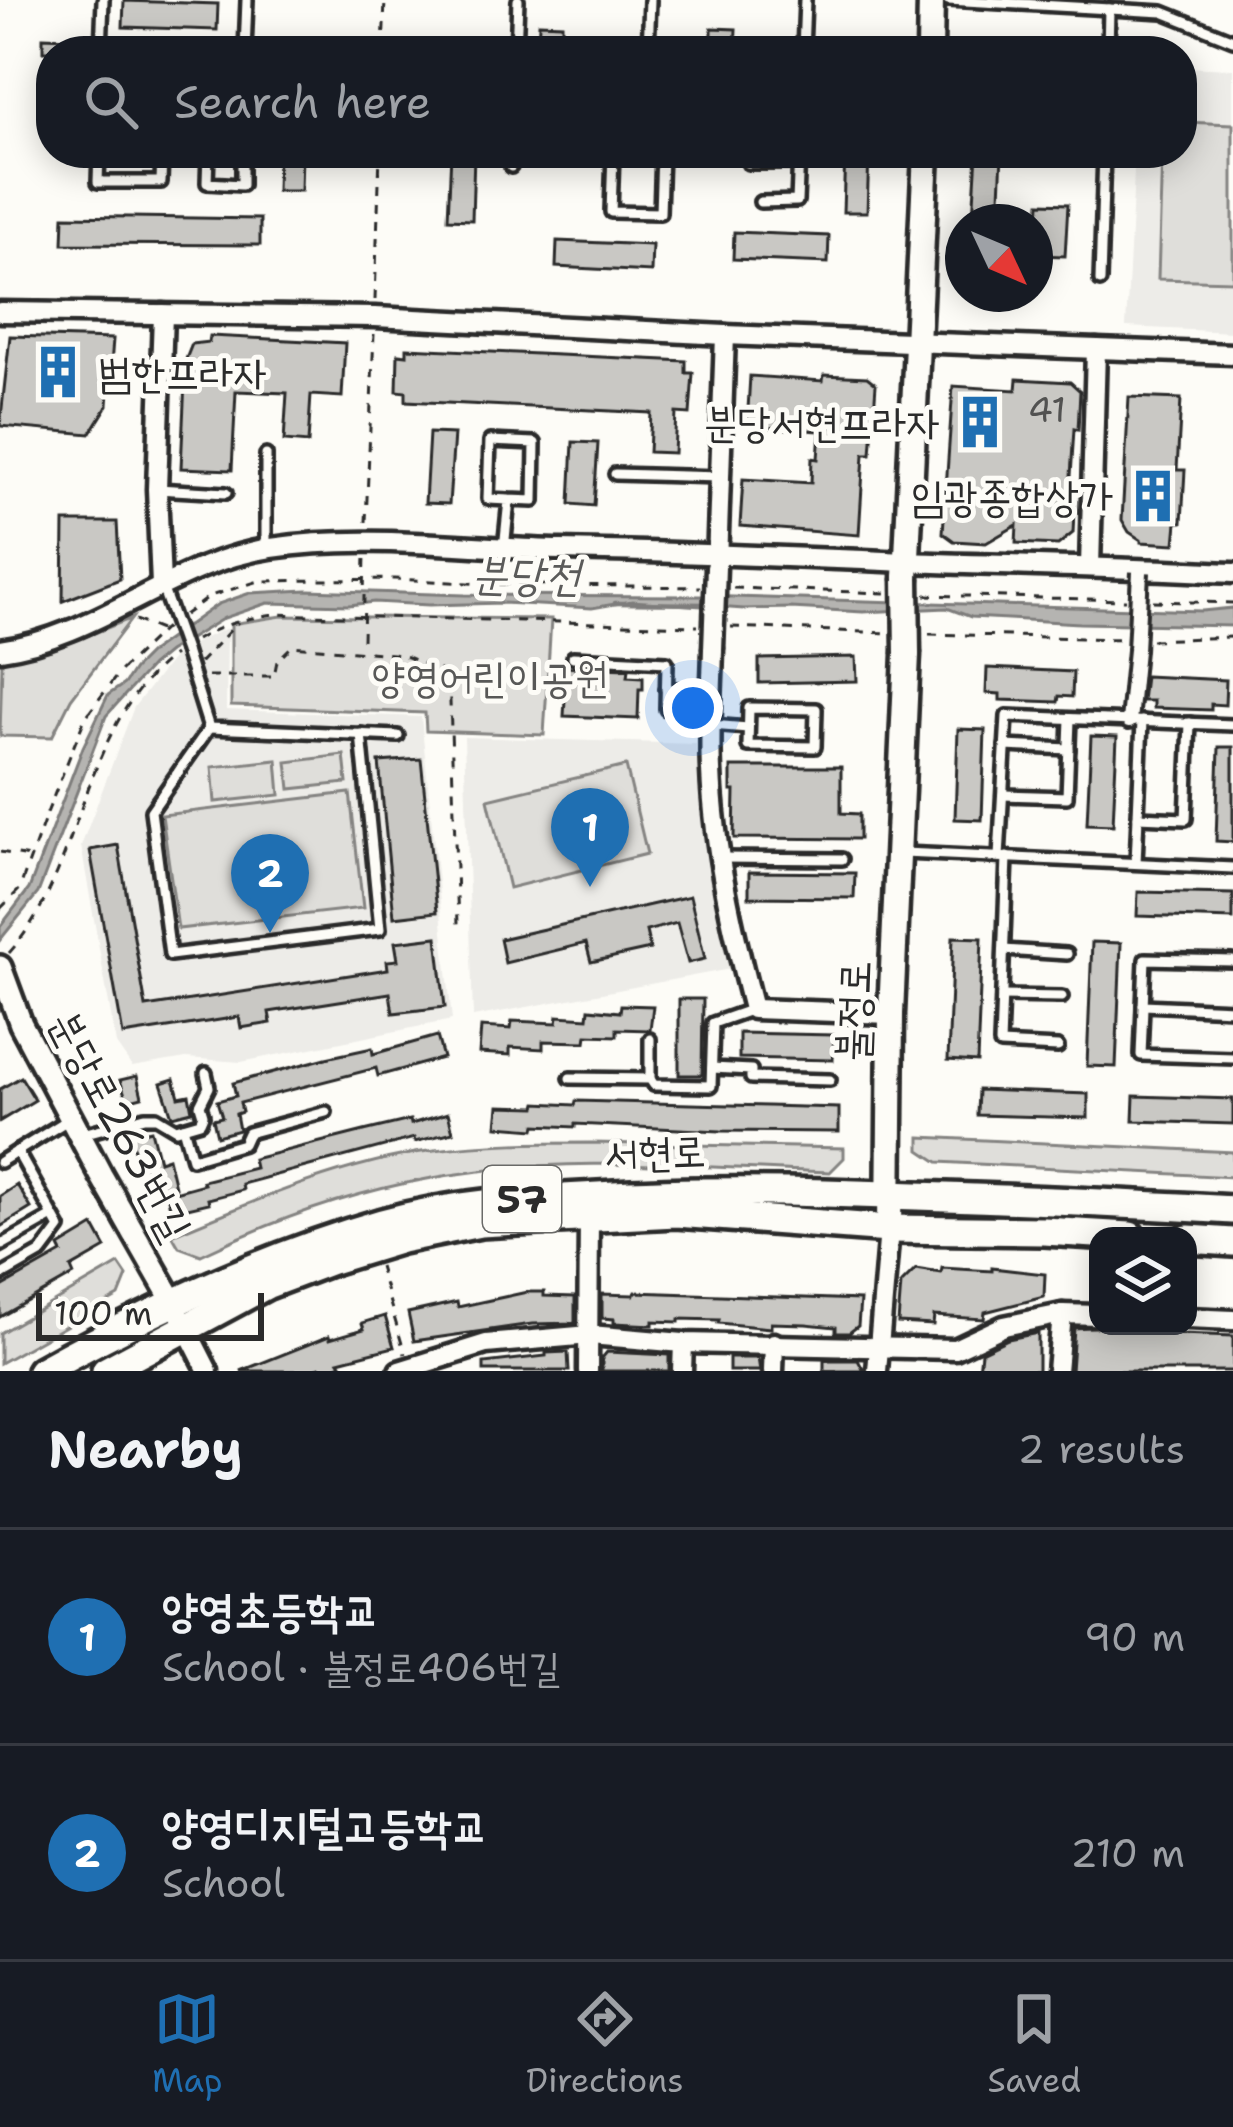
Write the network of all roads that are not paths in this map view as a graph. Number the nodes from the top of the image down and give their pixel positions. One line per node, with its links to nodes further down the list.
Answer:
1 (103, 0): 10 (lane)
2 (247, 0): 11 (lane)
3 (518, 0): 12 (lane)
4 (650, 0): 13 (lane)
5 (805, 0): 14 (lane)
6 (932, 0): 15 (main road)
7 (948, 0): 9 (lane)
8 (1164, 6): 9 (lane); 17 (lane)
9 (1109, 9): 16 (lane)
10 (102, 36)
11 (246, 36)
12 (517, 36)
13 (649, 36)
14 (804, 36)
15 (930, 36)
16 (1108, 36)
17 (1233, 40)
18 (98, 168): 19 (lane)
19 (162, 168)
20 (208, 168): 21 (lane)
21 (242, 168)
22 (613, 168): 23 (lane)
23 (662, 168)
24 (798, 168): 27 (lane)
25 (925, 168): 32 (main road)
26 (1104, 168): 28 (lane)
27 (760, 202)
28 (1100, 281)
29 (0, 311): 30 (street)
30 (163, 314): 31 (street); 38 (street)
31 (725, 335): 32 (street); 37 (street)
32 (918, 344): 33 (street); 47 (main road)
33 (1096, 350): 34 (street); 44 (street)
34 (1233, 354)
35 (266, 455): 41 (lane)
36 (615, 474): 37 (lane)
37 (720, 477): 43 (street)
38 (157, 489): 39 (lane); 48 (street)
39 (226, 493)
40 (509, 500): 40 (lane); 42 (lane)
41 (266, 548): 42 (street); 48 (street)
42 (504, 549): 43 (street)
43 (717, 560): 47 (street); 52 (street, bridge)
44 (1090, 566): 45 (street); 47 (street)
45 (1141, 570): 46 (street); 55 (street, bridge)
46 (1233, 573)
47 (910, 582): 67 (main road, 불정로, bridge)
48 (163, 590): 49 (street); 59 (lane, bridge)
49 (0, 650)
50 (573, 657): 51 (lane)
51 (666, 689): 52 (lane); 53 (lane)
52 (712, 689): 57 (street)
53 (666, 709)
54 (1070, 718): 55 (lane); 63 (lane); 64 (lane)
55 (1136, 721): 56 (lane); 66 (lane)
56 (1190, 723): 58 (lane); 66 (lane)
57 (711, 725): 60 (lane); 68 (street)
58 (1233, 725)
59 (209, 728): 61 (lane); 61 (lane)
60 (748, 728): 60 (lane)
61 (361, 734): 62 (lane)
62 (398, 736)
63 (1005, 746): 64 (lane); 65 (lane)
64 (1069, 748): 65 (lane)
65 (1003, 794): 69 (lane)
66 (1138, 817): 71 (lane)
67 (898, 853): 69 (lane); 82 (main road, 불정로)
68 (720, 857): 70 (lane); 80 (street)
69 (1003, 857): 71 (lane); 73 (lane)
70 (842, 859)
71 (1136, 863): 72 (lane)
72 (1233, 868)
73 (1004, 950): 74 (lane); 77 (lane)
74 (1067, 954)
75 (1233, 961): 79 (lane)
76 (2, 970): 92 (street, 분당로263번길)
77 (1002, 996): 78 (lane); 84 (lane)
78 (1062, 997)
79 (1143, 1005): 81 (lane); 85 (lane)
80 (753, 1009): 82 (street); 86 (lane)
81 (1233, 1009)
82 (891, 1014): 96 (main road, 불정로)
83 (650, 1039): 89 (lane)
84 (1058, 1047)
85 (1233, 1058)
86 (712, 1068): 89 (lane); 90 (lane)
87 (206, 1073): 93 (lane)
88 (570, 1078): 89 (lane)
89 (650, 1079)
90 (830, 1080)
91 (326, 1112): 93 (lane)
92 (75, 1126): 93 (lane); 94 (lane); 107 (street, 분당로263번길)
93 (183, 1127)
94 (17, 1151): 95 (lane); 98 (lane)
95 (0, 1162)
96 (888, 1195): 97 (main road, 서현로 / 57); 100 (main road, 불정로); 107 (main road, 서현로 / 57)
97 (1233, 1210)
98 (53, 1216): 104 (lane); 105 (lane)
99 (590, 1216): 100 (main road, 서현로 / 57); 107 (main road, 서현로 / 57); 111 (street)
100 (889, 1229): 101 (main road, 서현로 / 57); 114 (street, 불정로)
101 (1089, 1234)
102 (1197, 1240): 103 (main road)
103 (1233, 1242)
104 (0, 1246)
105 (0, 1276)
106 (1062, 1314): 108 (street); 114 (street); 123 (street)
107 (180, 1315): 116 (main road, 서현로 / 57); 117 (main road, 서현로 / 57); 118 (street)
108 (1089, 1316)
109 (1197, 1318): 110 (street)
110 (1233, 1320)
111 (590, 1335): 112 (street); 115 (street); 119 (street)
112 (683, 1343): 113 (street); 120 (street)
113 (774, 1343): 114 (street); 121 (street)
114 (878, 1348): 122 (street, 불정로)
115 (406, 1370)
116 (41, 1371)
117 (106, 1371)
118 (208, 1371)
119 (588, 1371)
120 (682, 1371)
121 (773, 1371)
122 (877, 1371)
123 (1057, 1371)

